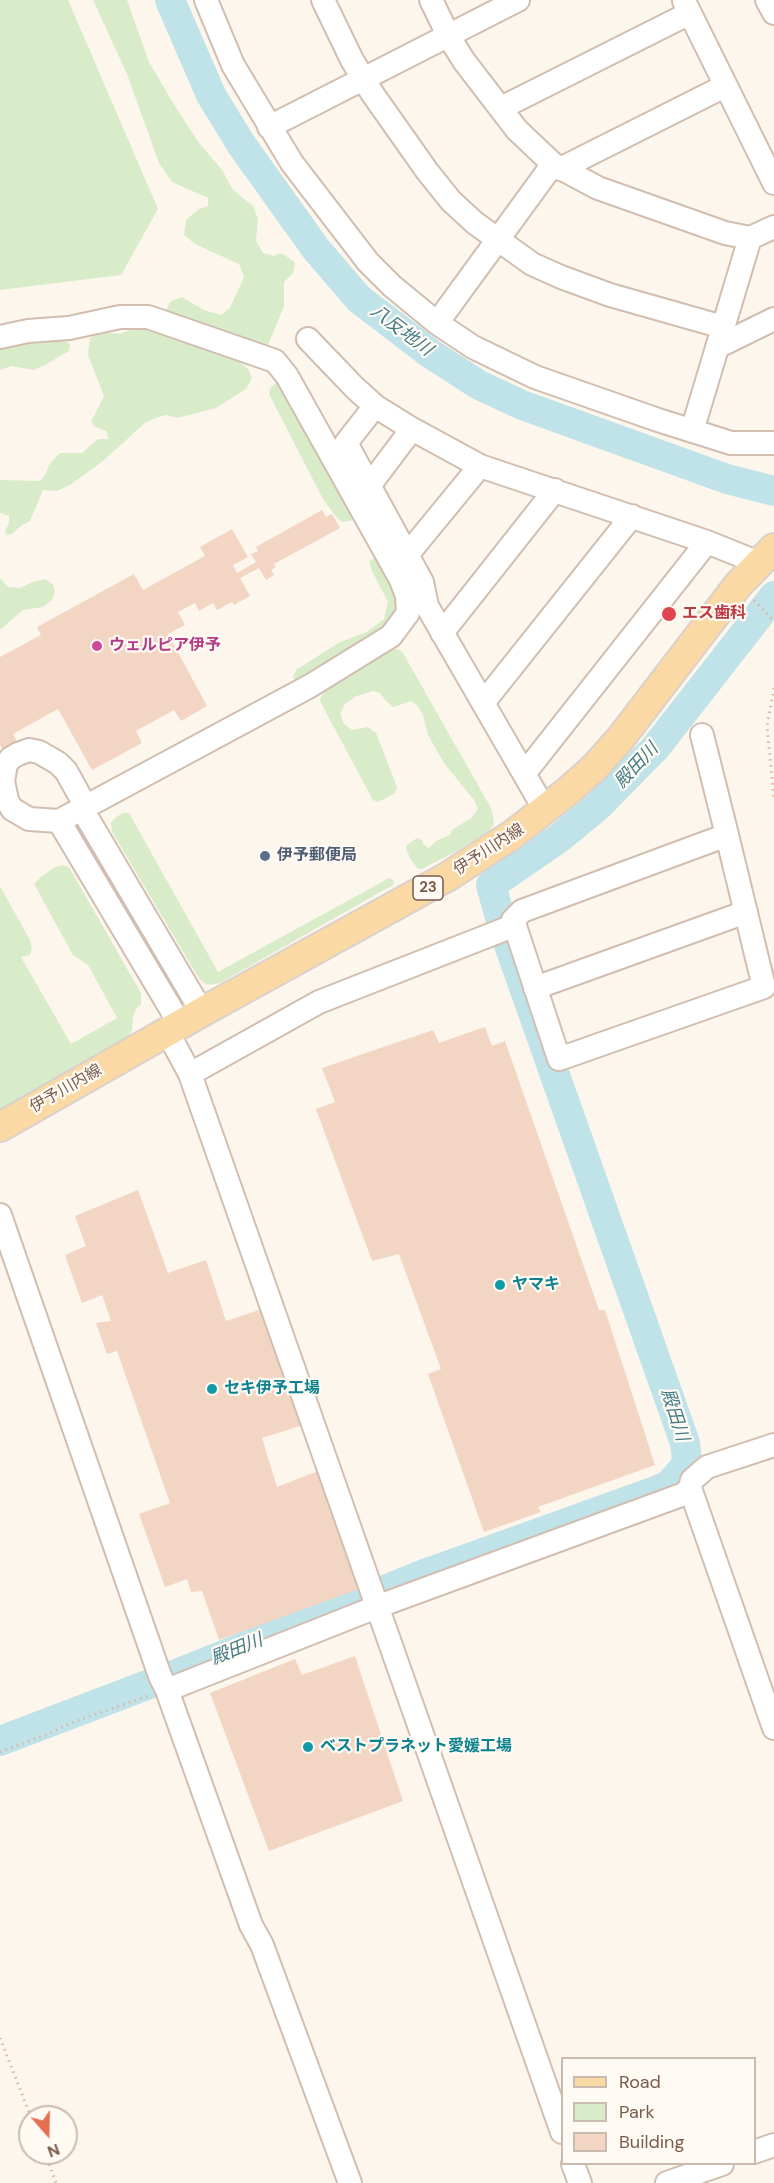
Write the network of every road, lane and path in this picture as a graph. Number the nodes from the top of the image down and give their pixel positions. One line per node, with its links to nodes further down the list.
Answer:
1 (206, 0): 12 (street)
2 (323, 0): 9 (street)
3 (431, 0): 8 (street)
4 (518, 0): 8 (street)
5 (767, 0): 7 (street)
6 (687, 7): 10 (street); 11 (street)
7 (774, 13)
8 (449, 37): 9 (street); 11 (street)
9 (362, 78): 12 (street); 17 (street)
10 (725, 86): 13 (street); 14 (street)
11 (501, 108): 13 (street)
12 (269, 126): 19 (street)
13 (557, 166): 16 (street); 17 (street)
14 (774, 183)
15 (774, 227): 16 (street)
16 (750, 238): 21 (street)
17 (498, 242): 19 (street); 21 (street)
18 (774, 319): 21 (street)
19 (437, 323): 25 (street)
20 (0, 337): 42 (street)
21 (720, 337): 25 (street)
22 (308, 339): 23 (street)
23 (375, 406): 24 (street); 28 (street)
24 (412, 429): 27 (street); 28 (street)
25 (692, 431): 26 (street)
26 (774, 443)
27 (480, 466): 29 (street); 32 (street)
28 (369, 486): 32 (street)
29 (555, 490): 30 (street); 36 (street)
30 (632, 516): 31 (street); 38 (street)
31 (707, 542): 33 (street); 40 (street)
32 (407, 555): 36 (street)
33 (766, 556): 34 (main road, 伊予川内線 / 23)
34 (738, 585): 35 (path); 43 (main road, 伊予川内線 / 23)
35 (774, 621)
36 (442, 633): 38 (street)
37 (774, 688): 41 (path)
38 (483, 703): 40 (street)
39 (702, 735): 45 (street)
40 (524, 774): 43 (street)
41 (774, 798)
42 (84, 808): 44 (street); 44 (street); 49 (street)
43 (545, 810): 49 (main road, 伊予川内線 / 23)
44 (59, 821): 49 (street)
45 (727, 835): 46 (street); 47 (street)
46 (746, 912): 48 (street); 48 (street)
47 (513, 926): 48 (street); 50 (street)
48 (535, 988)
49 (183, 1022): 50 (street); 51 (main road, 伊予川内線 / 23)
50 (190, 1074): 55 (street)
51 (0, 1127)
52 (0, 1215): 56 (street)
53 (774, 1445): 54 (street)
54 (690, 1488): 55 (street); 57 (street)
55 (379, 1606): 56 (street); 61 (street)
56 (167, 1690): 58 (path); 68 (street)
57 (774, 1728)
58 (0, 1752)
59 (0, 2038): 60 (path)
60 (26, 2105)
61 (561, 2129)
62 (774, 2145): 63 (street)
63 (756, 2151)
64 (49, 2165): 67 (path)
65 (574, 2165): 69 (street)
66 (716, 2165): 70 (street)
67 (56, 2183)
68 (350, 2183)
69 (580, 2183)
70 (667, 2183)

